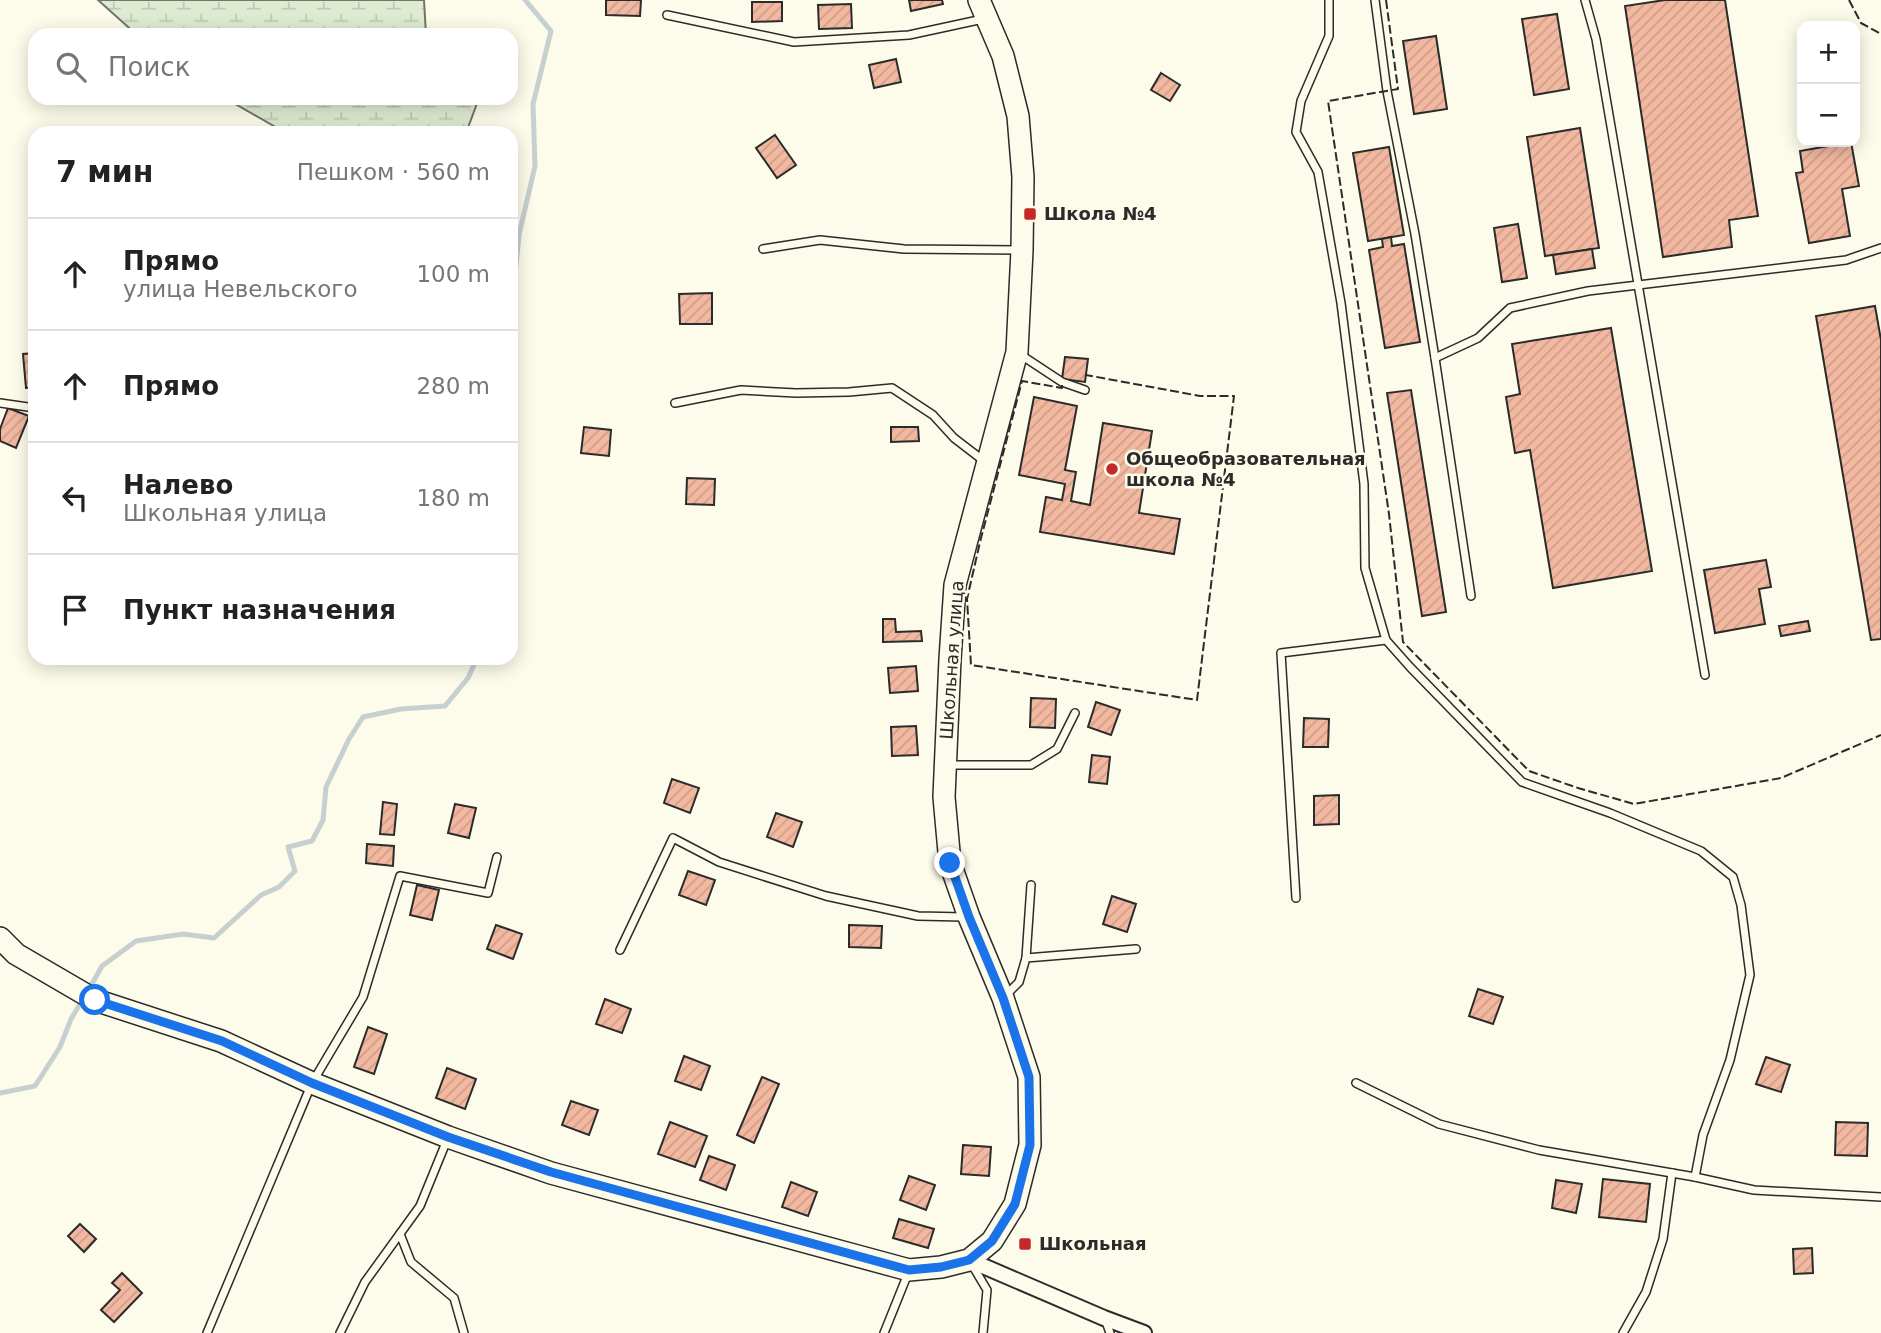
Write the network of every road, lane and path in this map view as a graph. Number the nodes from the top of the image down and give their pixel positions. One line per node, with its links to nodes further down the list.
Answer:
1 (1329, 0): 18 (lane)
2 (1375, 0): 11 (lane)
3 (1585, 0): 9 (lane)
4 (983, 9): 5 (lane); 8 (street, Школьная улица)
5 (667, 15)
6 (1881, 248): 9 (lane)
7 (763, 249): 8 (lane)
8 (1022, 250): 10 (street, Школьная улица)
9 (1638, 284): 11 (lane); 19 (lane)
10 (1017, 352): 12 (lane); 16 (street, Школьная улица)
11 (1435, 358): 17 (lane)
12 (1085, 390)
13 (0, 403): 15 (lane)
14 (675, 404): 16 (lane)
15 (28, 407)
16 (988, 463): 21 (street, Школьная улица)
17 (1471, 596)
18 (1387, 640): 24 (lane); 35 (lane)
19 (1704, 675)
20 (1075, 713): 21 (lane)
21 (946, 765): 25 (street, Школьная улица)
22 (497, 858): 31 (lane)
23 (1031, 885): 29 (lane)
24 (1296, 898)
25 (969, 917): 27 (lane); 30 (street, Школьная улица)
26 (0, 939): 31 (street)
27 (620, 950)
28 (1136, 950): 29 (lane)
29 (1026, 958): 30 (lane)
30 (1003, 998): 38 (street, Школьная улица)
31 (312, 1083): 33 (street); 41 (lane)
32 (1356, 1083): 34 (lane)
33 (448, 1137): 37 (lane); 39 (street)
34 (1672, 1173): 35 (lane); 48 (lane)
35 (1695, 1177): 36 (lane)
36 (1881, 1197)
37 (400, 1234): 42 (lane); 43 (lane)
38 (969, 1260): 39 (street); 40 (street); 45 (lane)
39 (909, 1270): 44 (lane)
40 (1104, 1318): 46 (lane); 47 (street)
41 (207, 1333)
42 (340, 1333)
43 (464, 1333)
44 (884, 1333)
45 (982, 1333)
46 (1110, 1333)
47 (1144, 1333)
48 (1623, 1333)

